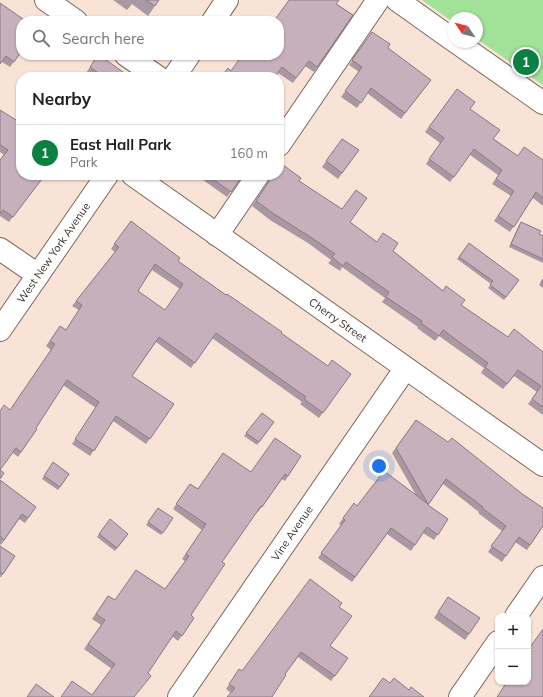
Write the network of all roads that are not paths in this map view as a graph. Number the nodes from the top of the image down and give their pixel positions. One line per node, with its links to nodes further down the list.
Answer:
1 (46, 0): 5 (street)
2 (227, 0): 6 (street)
3 (378, 0): 14 (street)
4 (397, 0): 7 (street)
5 (69, 16)
6 (216, 16)
7 (447, 36)
8 (465, 48): 13 (street)
9 (133, 60): 11 (street)
10 (186, 60): 12 (street)
11 (151, 72)
12 (177, 72)
13 (543, 103)
14 (284, 138)
15 (104, 180): 20 (street, West New York Avenue)
16 (140, 180): 18 (street, Cherry Street)
17 (255, 180): 18 (street)
18 (217, 235): 22 (street, Cherry Street)
19 (0, 249): 20 (street)
20 (38, 275): 21 (street, West New York Avenue)
21 (0, 330)
22 (405, 369): 23 (street, Cherry Street); 27 (street, Vine Avenue)
23 (543, 465)
24 (543, 577): 25 (street)
25 (518, 613)
26 (495, 646): 28 (street)
27 (179, 697)
28 (460, 697)

